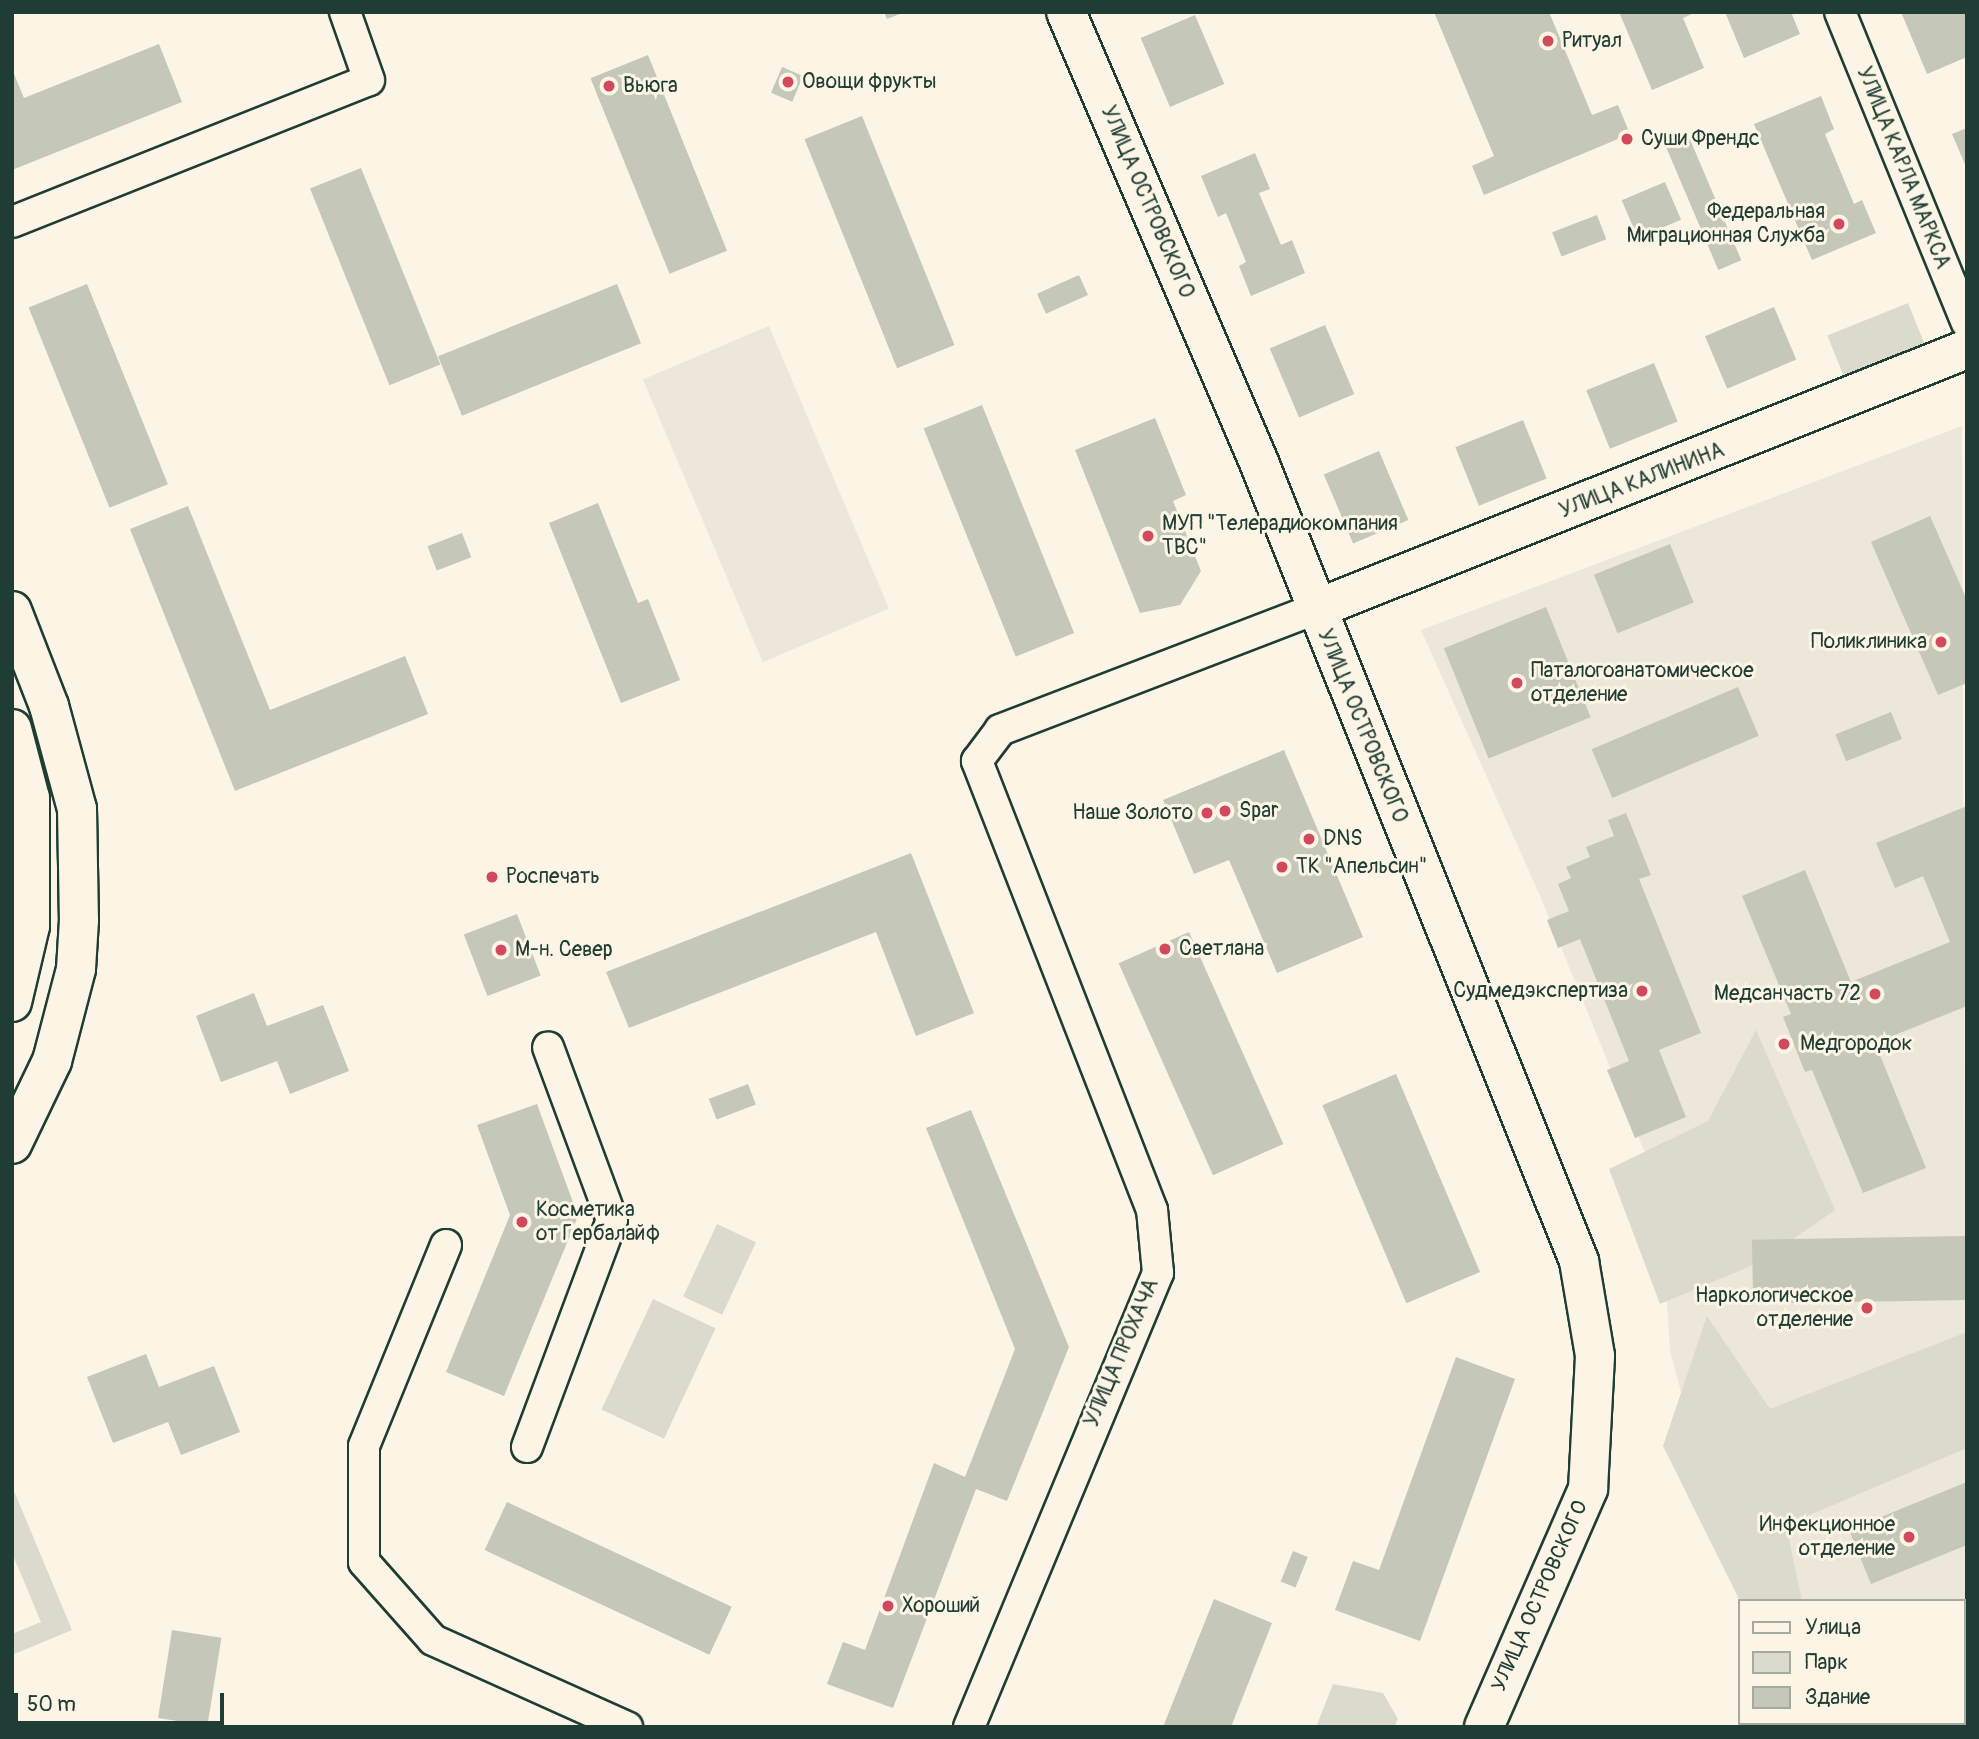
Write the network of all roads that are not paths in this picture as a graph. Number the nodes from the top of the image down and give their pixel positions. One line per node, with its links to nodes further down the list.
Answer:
1 (345, 12): 4 (street)
2 (1066, 12): 7 (street, УЛИЦА ОСТРОВСКОГО)
3 (1840, 12): 5 (street, УЛИЦА КАРЛА МАРКСА)
4 (12, 222)
5 (1967, 323)
6 (1967, 349): 7 (street, УЛИЦА КАЛИНИНА)
7 (1316, 609): 16 (street, УЛИЦА ПРОХАЧА); 17 (street, УЛИЦА ОСТРОВСКОГО)
8 (12, 611): 12 (street)
9 (12, 729): 10 (street)
10 (12, 1002)
11 (548, 1047): 14 (street)
12 (12, 1144)
13 (446, 1245): 15 (street)
14 (527, 1447)
15 (627, 1727)
16 (969, 1727)
17 (1484, 1727)

